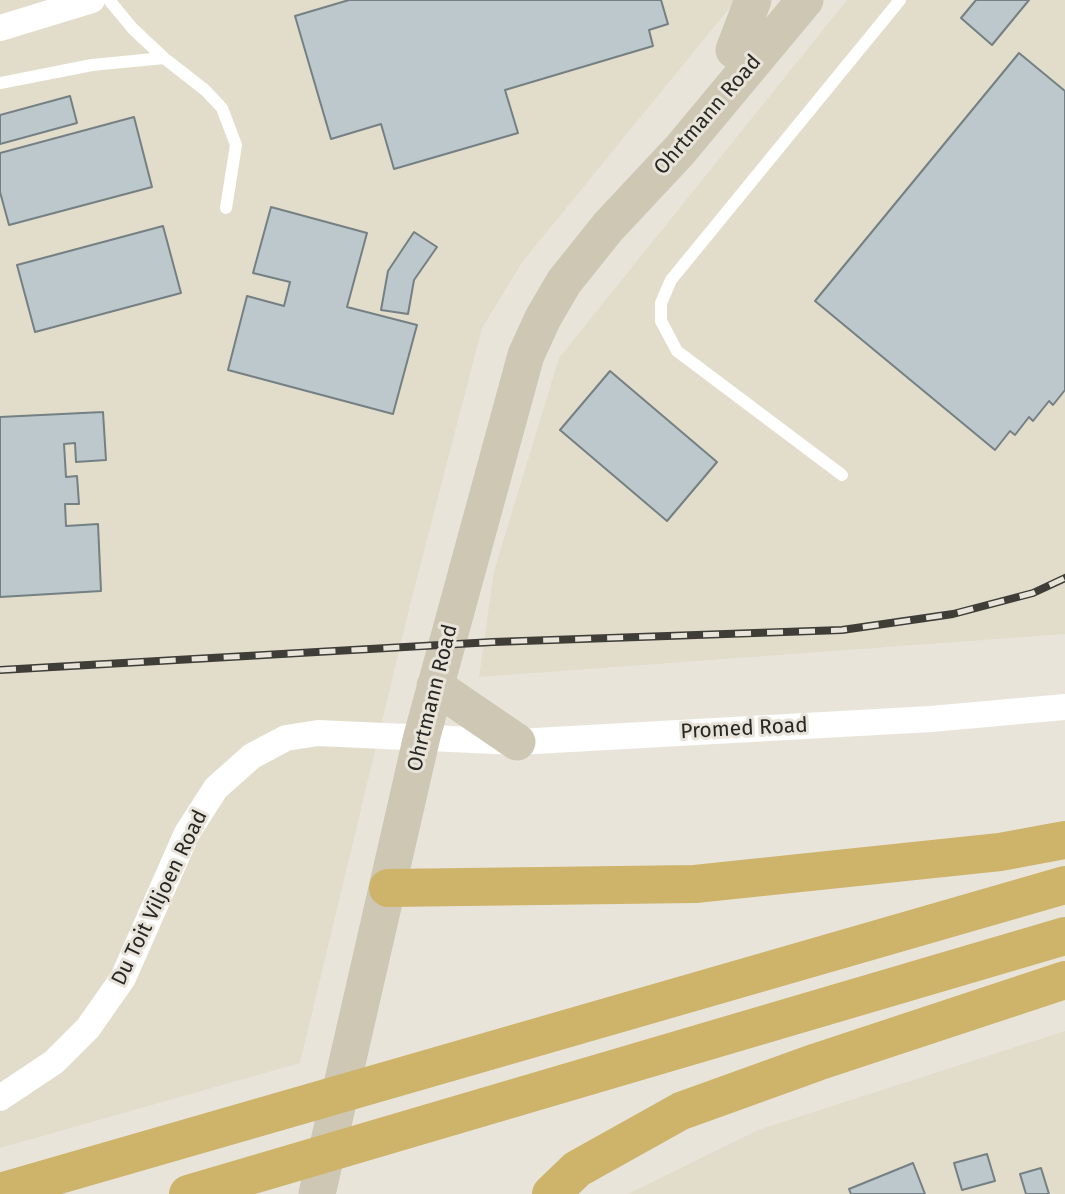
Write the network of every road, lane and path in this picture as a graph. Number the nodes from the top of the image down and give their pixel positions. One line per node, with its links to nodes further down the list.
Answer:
1 (92, 0): 7 (street)
2 (109, 0): 9 (lane)
3 (753, 0): 8 (main road)
4 (777, 0): 8 (main road, Ohrtmann Road)
5 (805, 0): 12 (main road, Ohrtmann Road)
6 (900, 0): 13 (lane)
7 (0, 28)
8 (734, 50): 12 (main road, Ohrtmann Road)
9 (164, 58): 10 (lane); 11 (lane)
10 (0, 83)
11 (226, 208)
12 (608, 227): 14 (main road, Ohrtmann Road)
13 (842, 475)
14 (438, 674): 16 (main road, Ohrtmann Road); 17 (main road)
15 (1065, 707): 17 (street, Promed Road)
16 (422, 737): 17 (street, Promed Road); 20 (main road, Ohrtmann Road); 23 (street, Du Toit Viljoen Road)
17 (517, 742)
18 (1065, 839): 20 (highway)
19 (1065, 886): 24 (highway)
20 (388, 888): 26 (main road, Ohrtmann Road)
21 (1065, 936): 25 (highway)
22 (1065, 980): 27 (highway)
23 (0, 1098)
24 (0, 1192)
25 (188, 1194)
26 (317, 1194)
27 (551, 1194)

